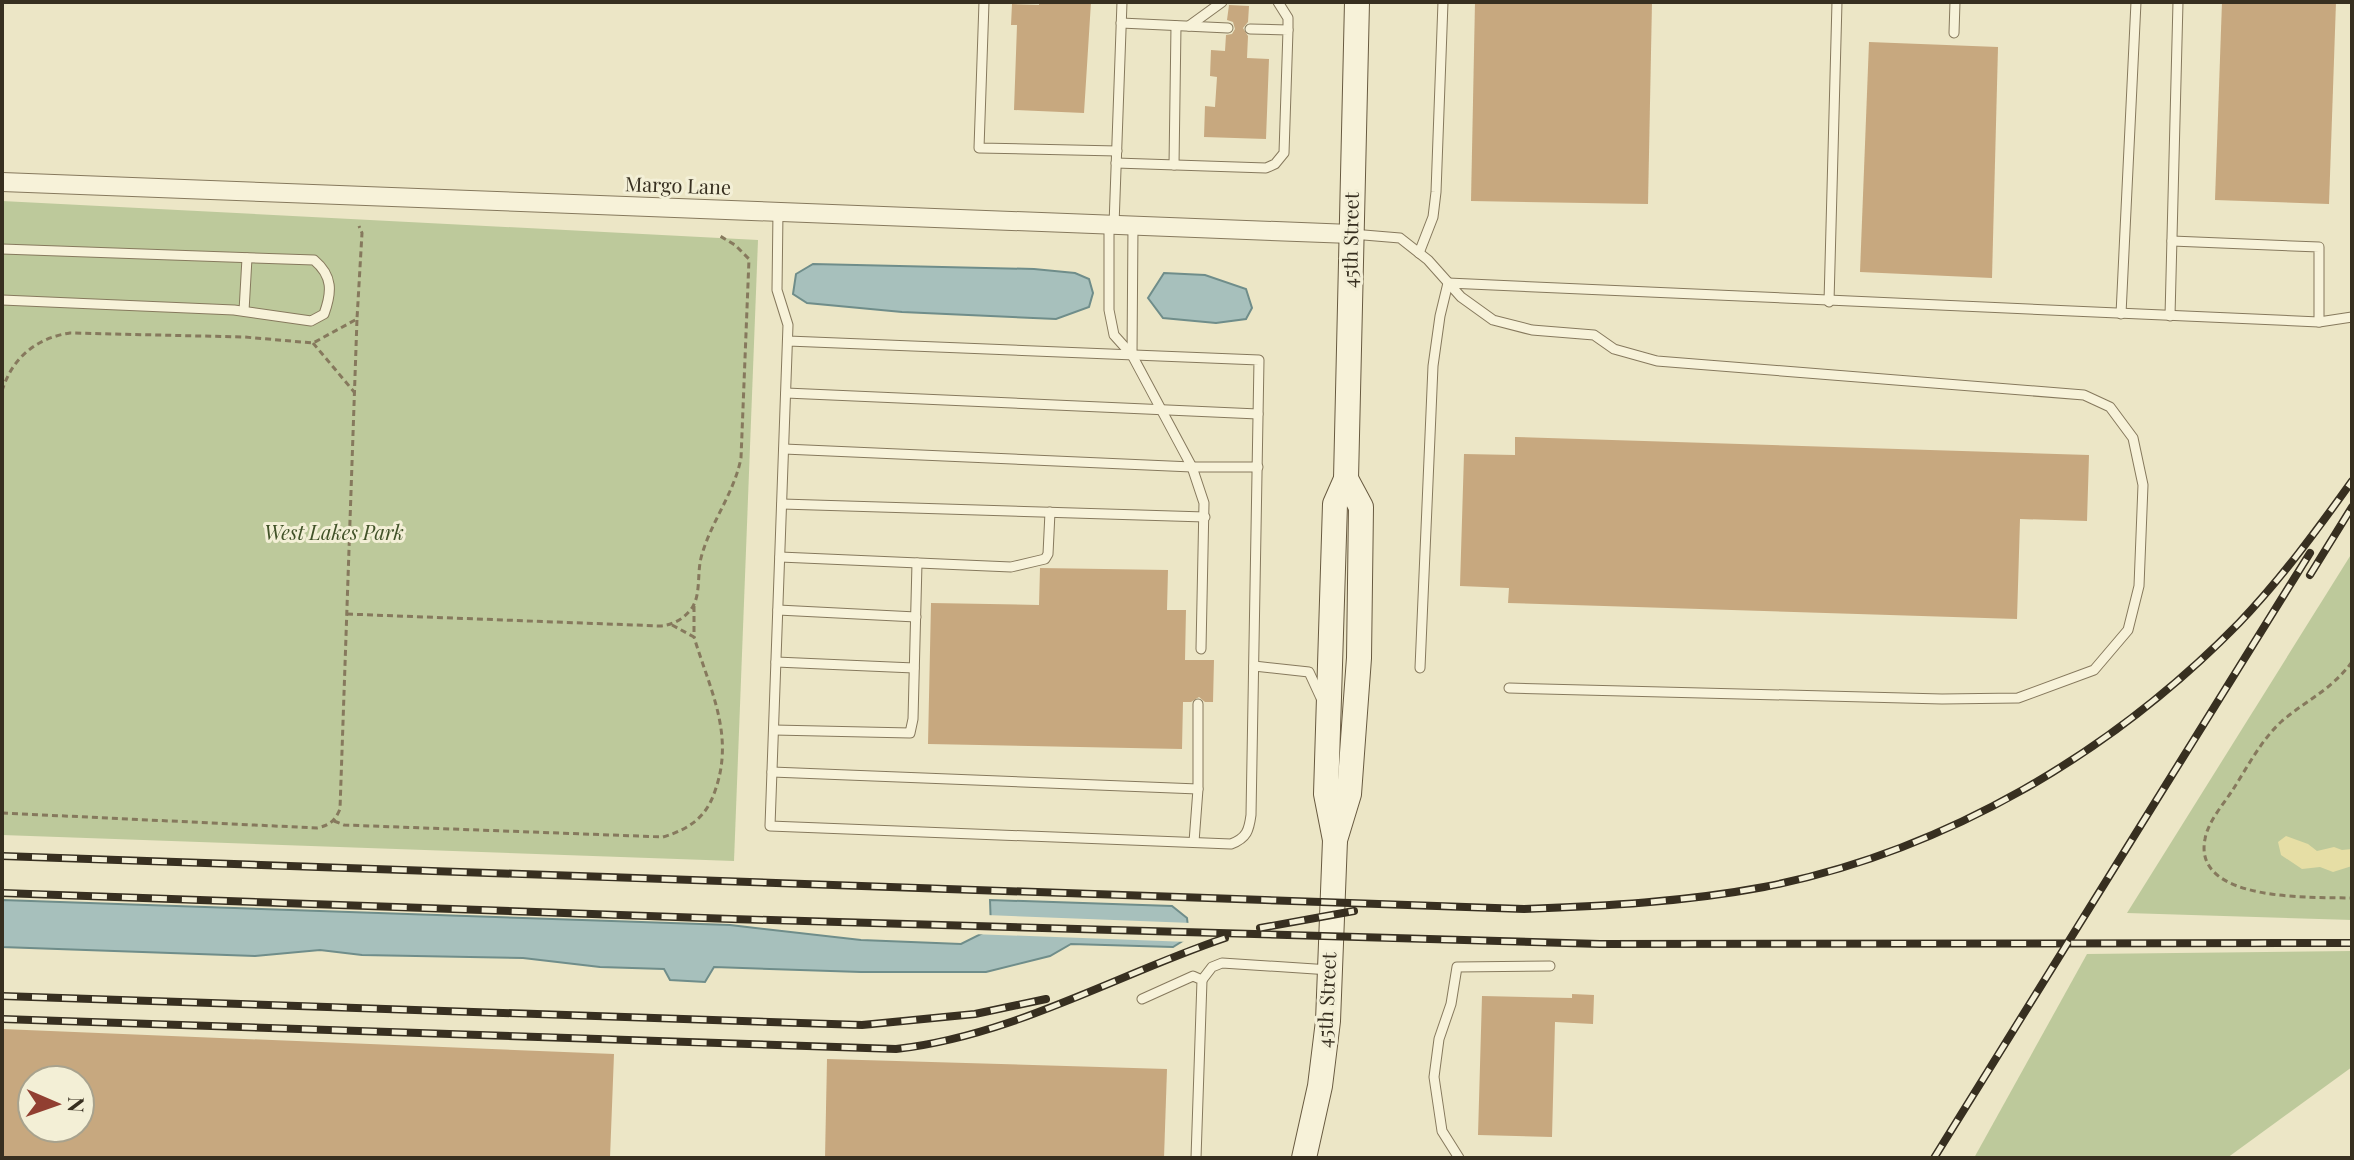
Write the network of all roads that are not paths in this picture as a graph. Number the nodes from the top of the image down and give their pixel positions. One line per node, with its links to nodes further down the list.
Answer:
1 (984, 2): 18 (lane)
2 (1122, 2): 11 (lane)
3 (1222, 2): 13 (lane)
4 (1278, 2): 16 (lane)
5 (1357, 2): 24 (main road, 45th Street)
6 (1443, 2): 27 (lane)
7 (1837, 2): 31 (lane)
8 (1955, 2): 17 (lane)
9 (2136, 2): 33 (lane)
10 (2178, 2): 25 (lane)
11 (1121, 23): 12 (lane); 18 (lane)
12 (1176, 26): 13 (lane); 20 (lane)
13 (1189, 26): 14 (lane)
14 (1228, 28)
15 (1250, 29): 16 (lane)
16 (1288, 30): 20 (lane)
17 (1954, 33)
18 (1117, 151): 19 (lane)
19 (1116, 163): 20 (lane); 23 (lane)
20 (1174, 165)
21 (2, 182): 22 (street, Margo Lane)
22 (778, 212): 23 (street, Margo Lane); 37 (lane)
23 (1119, 225): 24 (street, Margo Lane); 38 (lane); 38 (lane)
24 (1351, 234): 27 (lane); 45 (main road, 45th Street)
25 (2172, 241): 34 (lane); 36 (lane)
26 (2, 249): 28 (lane)
27 (1419, 253): 29 (lane)
28 (247, 258): 32 (lane); 32 (lane)
29 (1448, 283): 31 (lane); 57 (lane); 58 (lane)
30 (2, 300): 32 (lane)
31 (1829, 302): 33 (lane)
32 (244, 311)
33 (2121, 314): 34 (lane)
34 (2170, 316): 36 (lane)
35 (2352, 317): 36 (lane)
36 (2319, 322)
37 (788, 341): 38 (lane); 39 (lane)
38 (1132, 355): 40 (lane); 41 (lane)
39 (786, 393): 40 (lane); 42 (lane)
40 (1160, 407): 41 (lane); 43 (lane)
41 (1258, 414): 44 (lane)
42 (784, 449): 43 (lane); 46 (lane)
43 (1192, 467): 44 (lane); 48 (lane)
44 (1258, 467): 55 (lane)
45 (1346, 479): 60 (main road, 45th Street); 64 (main road, 45th Street)
46 (782, 504): 47 (lane); 49 (lane)
47 (1050, 512): 48 (lane); 50 (lane)
48 (1205, 517): 53 (lane)
49 (780, 557): 50 (lane); 51 (lane)
50 (917, 563): 52 (lane)
51 (778, 610): 52 (lane); 54 (lane)
52 (916, 617): 56 (lane)
53 (1201, 649)
54 (776, 662): 56 (lane); 61 (lane)
55 (1254, 666): 60 (lane); 65 (lane)
56 (914, 668): 61 (lane)
57 (1420, 668)
58 (1509, 688)
59 (1198, 704): 63 (lane)
60 (1328, 720): 64 (main road, 45th Street)
61 (774, 730): 62 (lane)
62 (772, 772): 63 (lane); 65 (lane)
63 (1198, 789): 65 (lane)
64 (1335, 840): 67 (main road, 45th Street)
65 (1194, 842)
66 (1550, 966): 72 (lane)
67 (1330, 970): 68 (lane); 71 (main road, 45th Street)
68 (1202, 980): 69 (lane); 70 (lane)
69 (1142, 999)
70 (1196, 1158)
71 (1304, 1158)
72 (1459, 1158)

